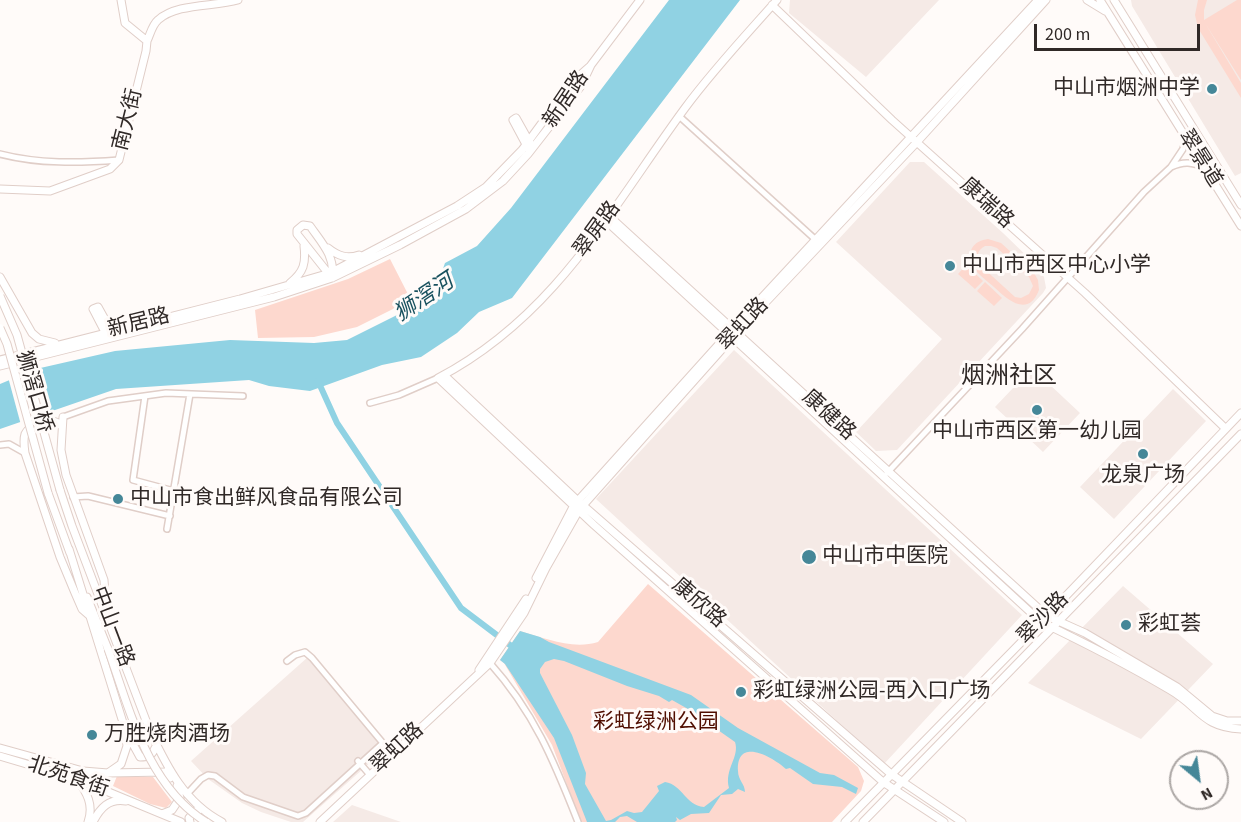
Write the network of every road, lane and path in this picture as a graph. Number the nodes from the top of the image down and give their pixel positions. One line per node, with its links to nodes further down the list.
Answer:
1 (121, 0): 12 (street)
2 (238, 0): 12 (street)
3 (640, 0): 17 (street, 新居路)
4 (1038, 0): 14 (street, 翠虹路)
5 (1046, 0): 16 (street, 翠虹路)
6 (1087, 0): 11 (street)
7 (1100, 0): 11 (street, 翠景道)
8 (1113, 0): 10 (street)
9 (774, 3): 13 (street, 翠屏路); 14 (street, 康瑞路)
10 (1119, 4): 23 (street)
11 (1108, 13): 15 (street, 翠景道)
12 (147, 41): 19 (street, 南大街)
13 (679, 116): 24 (street, 翠屏路); 27 (street)
14 (910, 136): 16 (street, 康瑞路); 27 (street, 翠虹路)
15 (1186, 137): 20 (street); 21 (street, 翠景道)
16 (917, 142): 32 (street, 康瑞路); 36 (street, 翠虹路)
17 (530, 146): 29 (street, 新居路); 30 (street, 新居路)
18 (0, 154): 19 (street)
19 (119, 160): 22 (street, 南大街)
20 (1171, 167): 21 (street); 32 (street)
21 (1205, 168): 25 (street, 翠景道)
22 (0, 189)
23 (1241, 205)
24 (607, 218): 36 (street, 康健路); 43 (street, 翠屏路)
25 (1241, 226)
26 (319, 239): 28 (street); 28 (street); 29 (street); 30 (street)
27 (816, 240): 36 (street, 翠虹路)
28 (305, 245): 30 (street); 33 (street)
29 (376, 250): 30 (street, 新居路)
30 (331, 274): 33 (street, 新居路); 37 (street, 新居路)
31 (0, 277): 39 (street)
32 (1068, 278): 51 (street, 康瑞路); 55 (street)
33 (283, 287): 37 (street, 新居路)
34 (0, 296): 57 (street, 狮滘口桥, bridge)
35 (0, 328): 59 (street, 狮滘口桥, bridge)
36 (732, 333): 55 (street, 康健路); 56 (street, 康健路); 61 (street, 翠虹路)
37 (110, 335): 39 (street, 新居路)
38 (0, 342): 40 (street)
39 (62, 346): 40 (street, 新居路); 42 (street, 新居路)
40 (19, 354): 41 (street, 新居路)
41 (0, 360)
42 (0, 366)
43 (441, 377): 47 (street, 翠屏路); 61 (street, 康欣路)
44 (190, 394): 45 (street); 46 (street); 58 (street)
45 (145, 396): 49 (street); 58 (street)
46 (243, 396)
47 (370, 403)
48 (1241, 413): 51 (street, 翠沙路)
49 (63, 417): 50 (street)
50 (62, 428): 54 (street); 60 (street)
51 (1225, 428): 67 (street, 翠沙路)
52 (1241, 434): 68 (street, 翠沙路)
53 (0, 445): 54 (street)
54 (25, 453): 66 (street)
55 (889, 471): 56 (street); 67 (street, 康健路)
56 (883, 477): 69 (street, 康健路)
57 (60, 490): 65 (street, 中山一路)
58 (174, 491): 62 (street)
59 (48, 493): 64 (street, 中山一路)
60 (73, 498): 62 (street); 65 (street)
61 (579, 505): 72 (street, 翠虹路); 87 (street, 康欣路); 91 (street, 康欣路)
62 (170, 516): 63 (street)
63 (167, 529)
64 (69, 549): 66 (street); 70 (street, 中山一路)
65 (106, 615): 78 (street, 中山一路)
66 (89, 616): 70 (street); 76 (street)
67 (1047, 616): 68 (street); 69 (street, 翠沙路)
68 (1059, 620): 71 (street, 翠沙路); 74 (street)
69 (1041, 622): 71 (street, 康健路); 87 (street, 翠沙路)
70 (98, 623): 97 (street, 中山一路, bridge)
71 (1052, 627): 74 (street, 康健路); 90 (street, 翠沙路)
72 (490, 658): 82 (street, 翠虹路); 104 (street)
73 (287, 661): 79 (street)
74 (1138, 668): 75 (street); 77 (street)
75 (1241, 721)
76 (123, 722): 81 (street); 86 (street)
77 (1241, 729)
78 (150, 731): 81 (street); 85 (street, 中山一路)
79 (383, 743): 82 (street); 84 (street)
80 (0, 748): 86 (street, 北苑食街)
81 (155, 748): 85 (street)
82 (392, 754): 88 (street, 翠虹路)
83 (0, 756): 89 (street, 北苑食街)
84 (359, 762): 88 (street); 94 (street)
85 (165, 768): 86 (street, 北苑食街); 92 (street)
86 (108, 773)
87 (891, 774): 90 (street, 康欣路); 91 (street, 翠沙路)
88 (370, 775): 103 (street, 翠虹路)
89 (77, 779): 95 (street, 北苑食街); 98 (street)
90 (903, 781): 93 (street, 翠沙路); 108 (street, 康欣路)
91 (883, 782): 93 (street, 康欣路); 105 (street, 翠沙路)
92 (179, 787): 94 (street); 96 (street)
93 (894, 790): 106 (street, 翠沙路); 107 (street, 康欣路)
94 (187, 794): 97 (street)
95 (135, 802): 96 (street, 北苑食街); 99 (street)
96 (162, 814): 100 (street, 北苑食街)
97 (206, 818): 101 (street); 102 (street)
98 (88, 822)
99 (93, 822)
100 (181, 822)
101 (190, 822)
102 (222, 822)
103 (320, 822)
104 (578, 822)
105 (845, 822)
106 (863, 822)
107 (944, 822)
108 (962, 822)

